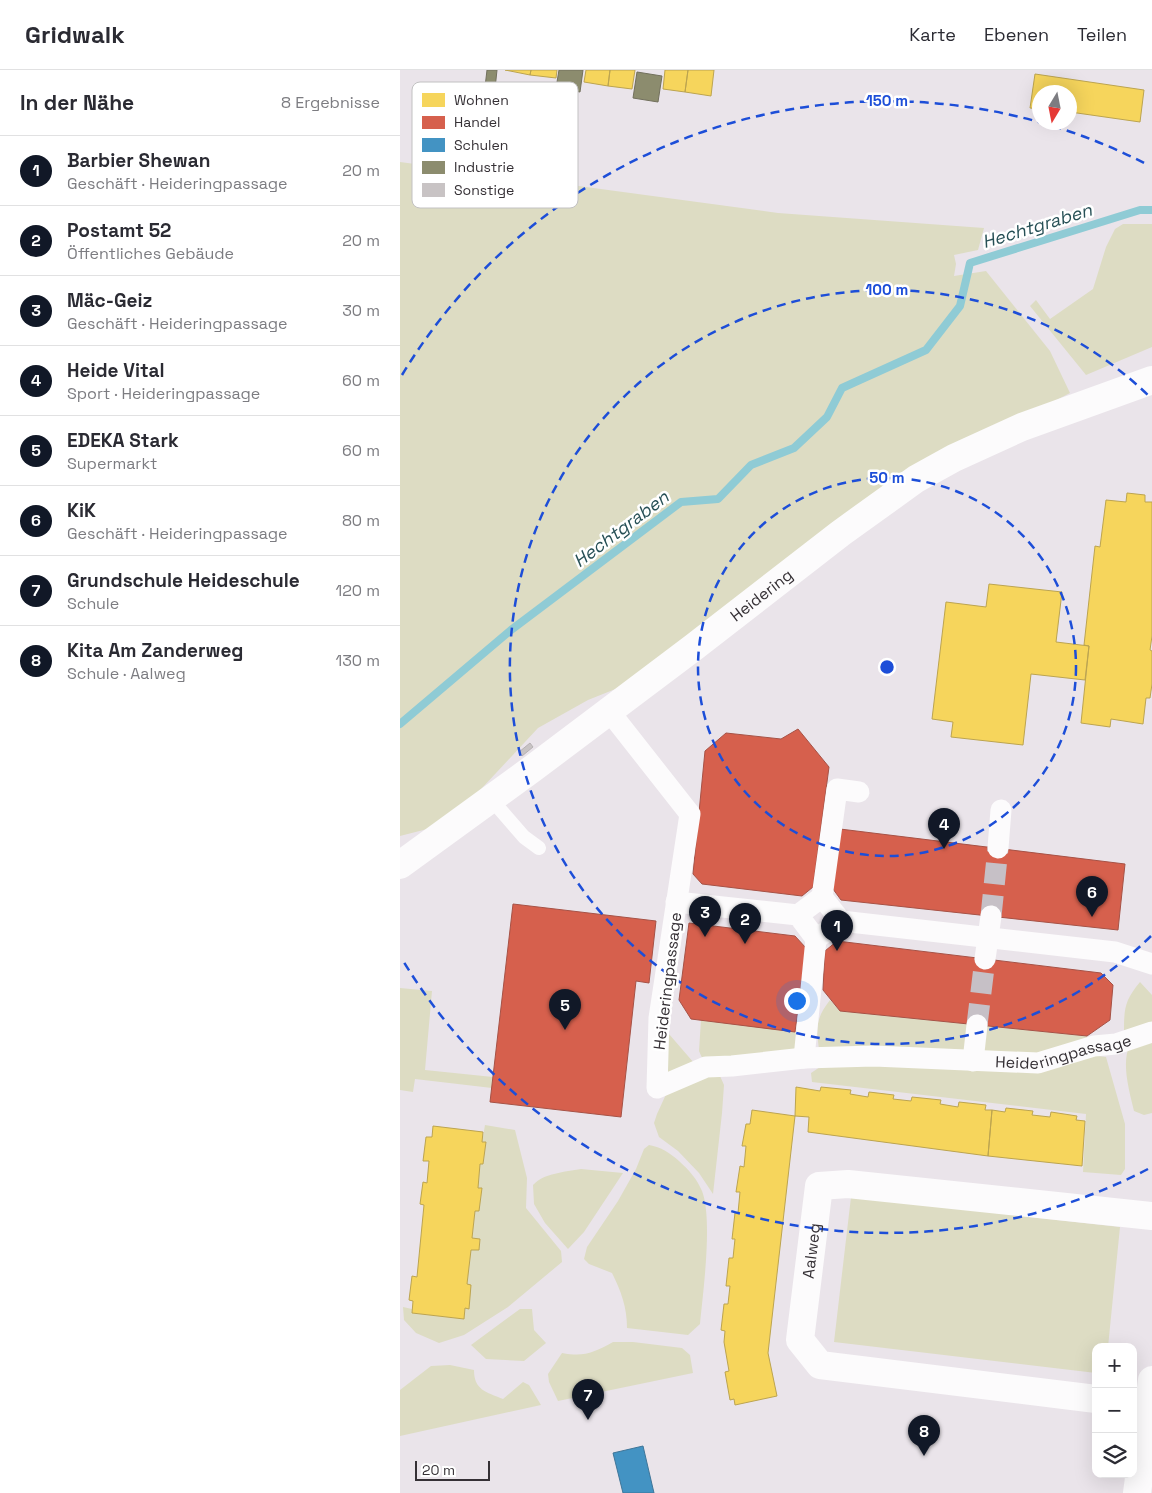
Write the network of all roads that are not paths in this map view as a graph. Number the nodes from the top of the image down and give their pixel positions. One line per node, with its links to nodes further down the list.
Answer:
1 (1152, 380): 2 (street, Heidering)
2 (609, 712): 4 (street, Heidering); 10 (street, Heideringpassage)
3 (860, 792): 9 (street)
4 (491, 798): 6 (lane); 8 (street, Heidering)
5 (1001, 810): 7 (street)
6 (538, 848)
7 (998, 848)
8 (400, 864)
9 (822, 897): 11 (street); 12 (street)
10 (676, 902): 11 (street, Heideringpassage); 19 (street, Heideringpassage)
11 (798, 915): 14 (street)
12 (841, 921): 13 (street); 14 (street)
13 (989, 926): 15 (street); 16 (street)
14 (816, 940): 19 (street)
15 (985, 959)
16 (1152, 964)
17 (977, 1025): 20 (street, Heideringpassage)
18 (1152, 1032): 20 (street, Heideringpassage)
19 (804, 1058): 20 (street, Heideringpassage)
20 (973, 1061)
21 (1152, 1216): 23 (street, Aalweg)
22 (1145, 1396): 24 (street)
23 (1092, 1398)
24 (1137, 1493)

